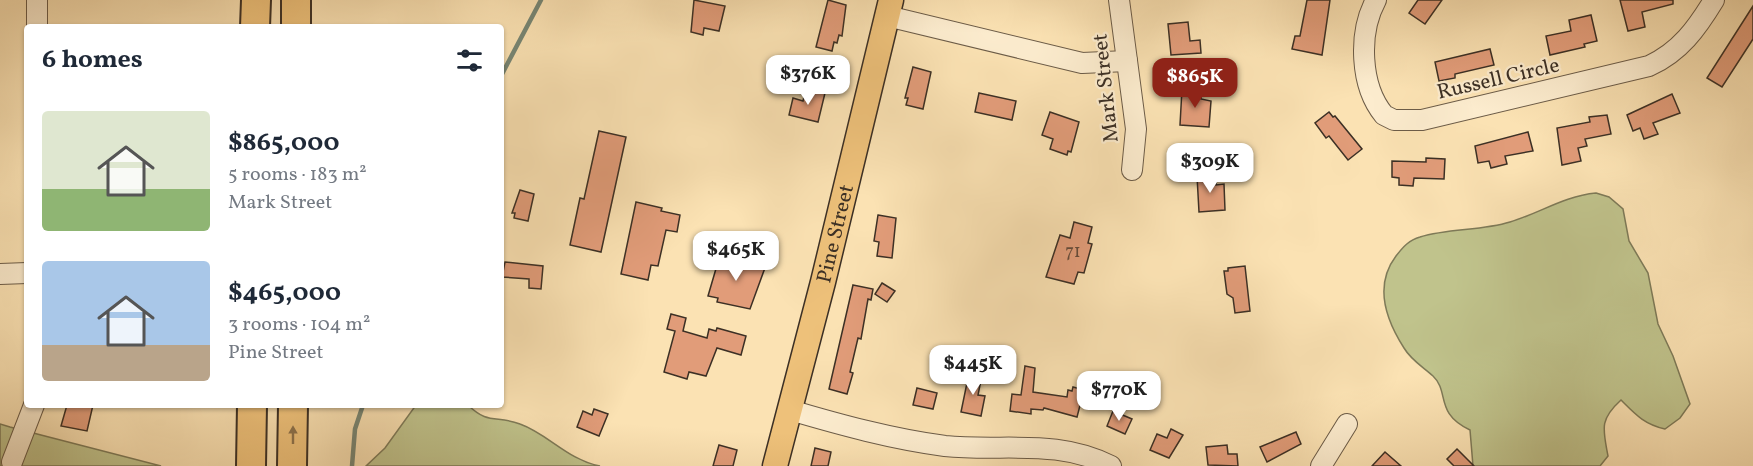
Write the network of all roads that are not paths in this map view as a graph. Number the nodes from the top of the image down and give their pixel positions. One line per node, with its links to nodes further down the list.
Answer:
1 (37, 0): 8 (street)
2 (256, 0): 9 (highway)
3 (296, 0): 10 (highway)
4 (1119, 0): 11 (street, Mark Street)
5 (1376, 0): 6 (street, Russell Circle)
6 (1714, 0)
7 (889, 8): 11 (street); 18 (main road, Pine Street)
8 (37, 24)
9 (255, 24)
10 (296, 24)
11 (1127, 61): 12 (street, Mark Street)
12 (1132, 170)
13 (24, 273): 14 (street)
14 (0, 274)
15 (33, 408): 20 (street)
16 (252, 408): 21 (highway)
17 (293, 408): 22 (highway, one-way to 17)
18 (790, 410): 23 (main road, Pine Street); 24 (street)
19 (1347, 424): 25 (street)
20 (12, 462)
21 (252, 466)
22 (292, 466)
23 (775, 466)
24 (1111, 466)
25 (1321, 466)

